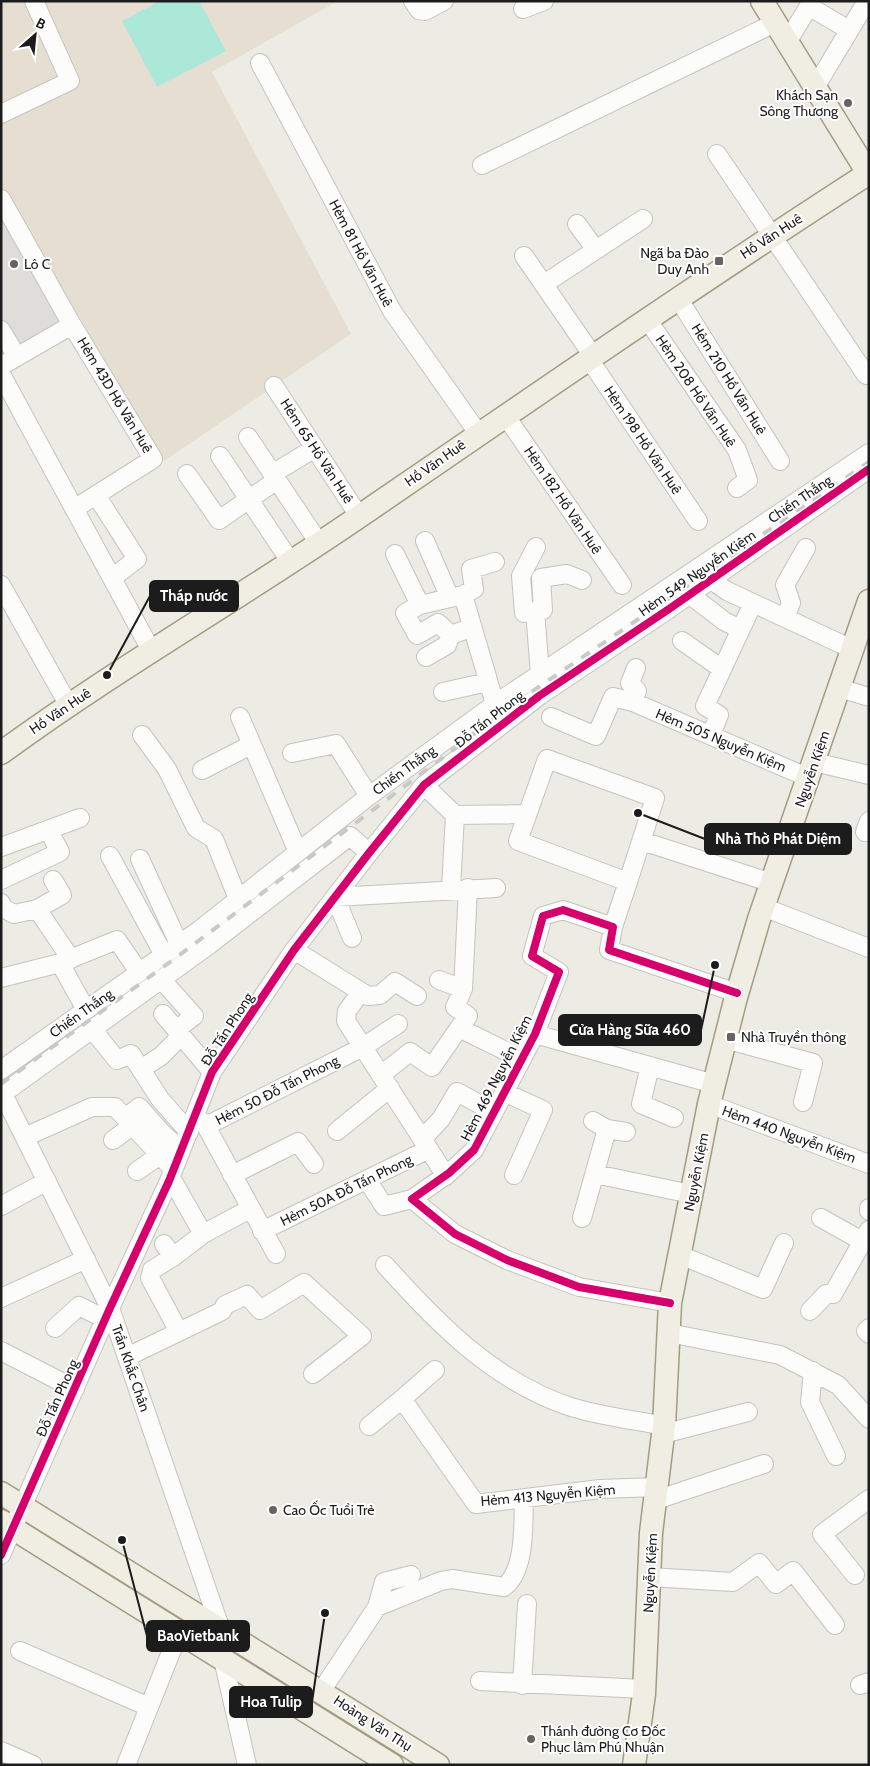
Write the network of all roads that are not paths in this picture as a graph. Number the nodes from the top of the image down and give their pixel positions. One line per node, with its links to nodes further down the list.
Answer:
1 (34, 1): 14 (street)
2 (413, 1): 3 (street)
3 (444, 1)
4 (544, 1): 8 (street)
5 (762, 1): 9 (main road)
6 (867, 1): 10 (street)
7 (811, 4): 10 (street); 11 (street)
8 (523, 9)
9 (775, 23): 11 (main road); 16 (street)
10 (849, 30): 13 (street)
11 (786, 44): 13 (main road)
12 (260, 63): 36 (street, Hẻm 81 Hồ Văn Huê)
13 (814, 89): 17 (main road)
14 (1, 114)
15 (717, 154): 21 (street)
16 (482, 166)
17 (869, 173): 21 (main road, Hồ Văn Huê)
18 (1, 199): 27 (street, Hẻm 43D Hồ Văn Huê)
19 (643, 219): 22 (street)
20 (577, 224): 22 (street)
21 (772, 235): 25 (main road, Hồ Văn Huê); 33 (street)
22 (596, 250): 24 (street)
23 (524, 256): 24 (street, Hẻm 198 Hồ Văn Huê)
24 (544, 284): 30 (street, Hẻm 198 Hồ Văn Huê)
25 (678, 298): 26 (main road, Hồ Văn Huê); 41 (street, Hẻm 210 Hồ Văn Huê)
26 (647, 319): 30 (main road, Hồ Văn Huê); 45 (street, Hẻm 208 Hồ Văn Huê)
27 (72, 325): 29 (street, Hẻm 43D Hồ Văn Huê); 46 (street, Hẻm 43D Hồ Văn Huê)
28 (1, 330): 29 (street)
29 (17, 357): 31 (street, Hẻm 43D Hồ Văn Huê)
30 (591, 357): 35 (main road, Hồ Văn Huê); 50 (street, Hẻm 198 Hồ Văn Huê)
31 (1, 366)
32 (1, 374): 48 (street)
33 (866, 375)
34 (274, 386): 38 (street, Hẻm 65 Hồ Văn Huê)
35 (505, 415): 36 (main road, Hồ Văn Huê); 62 (street, Hẻm 182 Hồ Văn Huê)
36 (478, 433): 49 (main road, Hồ Văn Huê)
37 (248, 437): 44 (street)
38 (314, 448): 44 (street); 49 (street, Hẻm 65 Hồ Văn Huê)
39 (869, 452): 81 (street, Chiến Thắng)
40 (220, 456): 47 (street)
41 (780, 461)
42 (869, 469): 59 (street, Hẻm 549 Nguyễn Kiệm)
43 (187, 474): 47 (street)
44 (275, 477): 47 (street); 52 (street)
45 (737, 488)
46 (96, 495): 48 (street, Hẻm 43D Hồ Văn Huê); 58 (street)
47 (249, 500): 56 (street)
48 (74, 509): 58 (street)
49 (359, 516): 52 (main road, Hồ Văn Huê)
50 (698, 521)
51 (425, 541): 64 (street)
52 (319, 543): 56 (main road, Hồ Văn Huê)
53 (536, 546): 69 (street)
54 (806, 548): 70 (street)
55 (395, 554): 67 (street)
56 (290, 561): 77 (main road, Hồ Văn Huê)
57 (495, 562): 64 (street)
58 (112, 578): 77 (street)
59 (710, 579): 63 (street, Hẻm 549 Nguyễn Kiệm); 66 (street)
60 (582, 580): 69 (street)
61 (1, 585): 68 (street)
62 (622, 585)
63 (689, 594): 72 (street); 85 (street, Hẻm 549 Nguyễn Kiệm)
64 (456, 596): 67 (street); 71 (street)
65 (869, 601): 73 (main road, Nguyễn Kiệm)
66 (753, 602): 70 (street); 72 (street)
67 (420, 605): 74 (street)
68 (7, 610): 88 (street)
69 (535, 611): 81 (street)
70 (785, 618): 76 (street)
71 (472, 628): 74 (street); 82 (street)
72 (740, 629): 80 (street)
73 (864, 629): 76 (main road, Nguyễn Kiệm)
74 (451, 635): 78 (street)
75 (682, 641): 80 (street)
76 (852, 649): 83 (main road, Nguyễn Kiệm)
77 (152, 652): 88 (main road, Hồ Văn Huê)
78 (426, 657)
79 (636, 668): 87 (street)
80 (722, 669): 93 (street)
81 (540, 674): 89 (street, Chiến Thắng)
82 (488, 682): 84 (street); 89 (street)
83 (839, 688): 86 (street); 98 (main road, Nguyễn Kiệm)
84 (443, 692)
85 (539, 696): 101 (street, Đỗ Tấn Phong)
86 (869, 697)
87 (633, 702): 91 (street, Hẻm 505 Nguyễn Kiệm); 93 (street, Hẻm 505 Nguyễn Kiệm)
88 (68, 704): 95 (main road, Hồ Văn Huê)
89 (495, 704): 100 (street, Chiến Thắng)
90 (240, 717): 94 (street)
91 (551, 717)
92 (142, 735): 122 (street)
93 (710, 735): 98 (street, Hẻm 505 Nguyễn Kiệm)
94 (252, 745): 97 (street); 110 (street)
95 (1, 753)
96 (292, 753): 102 (street)
97 (202, 770)
98 (812, 770): 99 (street, Hẻm 505 Nguyễn Kiệm); 118 (main road, Nguyễn Kiệm)
99 (869, 776)
100 (393, 779): 102 (street, Chiến Thắng); 103 (street)
101 (424, 785): 103 (street, Đỗ Tấn Phong); 105 (street)
102 (369, 796): 110 (street, Chiến Thắng)
103 (410, 803): 111 (street, Đỗ Tấn Phong)
104 (527, 814): 105 (street); 108 (street); 117 (street)
105 (455, 815): 119 (street)
106 (80, 818): 107 (street)
107 (49, 831): 109 (street); 114 (street)
108 (642, 841): 117 (street); 118 (street)
109 (4, 846): 114 (street)
110 (298, 852): 122 (street, Chiến Thắng)
111 (368, 853): 121 (street, Đỗ Tấn Phong); 135 (street, Chiến Thắng)
112 (110, 856): 131 (street)
113 (140, 859): 128 (street)
114 (21, 871): 115 (street)
115 (1, 880)
116 (53, 880): 125 (street)
117 (628, 882): 126 (street)
118 (772, 883): 124 (main road, Nguyễn Kiệm)
119 (460, 888): 120 (street); 121 (street); 137 (street)
120 (496, 888)
121 (335, 897): 127 (street); 130 (street, Đỗ Tấn Phong)
122 (238, 899): 128 (street, Chiến Thắng)
123 (1, 903): 125 (street)
124 (763, 907): 129 (street); 139 (main road, Nguyễn Kiệm)
125 (36, 909): 132 (street)
126 (613, 927): 139 (street); 147 (street, Hẻm 469 Nguyễn Kiệm)
127 (352, 938)
128 (179, 944): 131 (street, Chiến Thắng)
129 (869, 948)
130 (294, 950): 138 (street); 154 (street, Đỗ Tấn Phong)
131 (164, 955): 133 (street, Chiến Thắng)
132 (65, 961): 133 (street); 134 (street); 141 (street)
133 (139, 972): 141 (street, Chiến Thắng)
134 (1, 978)
135 (162, 979): 145 (street, Chiến Thắng); 146 (street)
136 (439, 980): 137 (street)
137 (463, 990): 144 (street)
138 (361, 992): 140 (street); 149 (street)
139 (737, 993): 148 (main road, Nguyễn Kiệm)
140 (417, 996)
141 (86, 1010): 153 (street, Chiến Thắng)
142 (163, 1014): 146 (street)
143 (398, 1024): 149 (street, Hẻm 50 Đỗ Tấn Phong)
144 (460, 1028): 150 (street); 155 (street)
145 (92, 1029): 152 (street); 157 (street, Chiến Thắng)
146 (179, 1032): 152 (street); 154 (street)
147 (535, 1034): 150 (street, Hẻm 469 Nguyễn Kiệm); 151 (street, Hẻm 469 Nguyễn Kiệm)
148 (726, 1039): 158 (main road, Nguyễn Kiệm); 159 (street)
149 (363, 1047): 155 (street); 163 (street, Hẻm 50 Đỗ Tấn Phong)
150 (522, 1059): 156 (street, Hẻm 469 Nguyễn Kiệm)
151 (650, 1066): 158 (street, Hẻm 469 Nguyễn Kiệm); 162 (street)
152 (141, 1069): 163 (street, Hẻm 50A Đỗ Tấn Phong)
153 (1, 1070)
154 (212, 1072): 163 (street, Đỗ Tấn Phong)
155 (385, 1081): 164 (street); 168 (street)
156 (504, 1092): 160 (street, Hẻm 469 Nguyễn Kiệm); 177 (street)
157 (2, 1093): 166 (street, Trần Khắc Chân)
158 (711, 1094): 171 (street, Hẻm 440 Nguyễn Kiệm); 181 (main road, Nguyễn Kiệm)
159 (803, 1102)
160 (494, 1112): 168 (street, Hẻm 50A Đỗ Tấn Phong); 178 (street, Hẻm 469 Nguyễn Kiệm)
161 (124, 1117): 166 (street); 167 (street); 169 (street); 170 (street)
162 (674, 1118)
163 (196, 1125): 169 (street, Đỗ Tấn Phong); 176 (street, Hẻm 50A Đỗ Tấn Phong)
164 (337, 1131)
165 (626, 1132): 174 (street)
166 (25, 1137): 180 (street, Trần Khắc Chân)
167 (114, 1140)
168 (425, 1144): 178 (street); 179 (street, Hẻm 50A Đỗ Tấn Phong)
169 (181, 1150): 175 (street, Đỗ Tấn Phong)
170 (160, 1155): 173 (street); 175 (street)
171 (868, 1161)
172 (314, 1164): 176 (street)
173 (138, 1170)
174 (595, 1174): 181 (street); 185 (street)
175 (171, 1175): 188 (street); 198 (street, Đỗ Tấn Phong)
176 (232, 1175): 184 (street, Hẻm 50A Đỗ Tấn Phong)
177 (514, 1175)
178 (446, 1176): 182 (street, Hẻm 469 Nguyễn Kiệm)
179 (367, 1180): 182 (street); 187 (street, Hẻm 50A Đỗ Tấn Phong)
180 (47, 1181): 183 (street); 193 (street, Trần Khắc Chân)
181 (692, 1194): 192 (main road, Nguyễn Kiệm)
182 (412, 1199): 196 (street)
183 (1, 1206)
184 (250, 1209): 187 (street, Hẻm 50A Đỗ Tấn Phong); 188 (street)
185 (582, 1218)
186 (821, 1218): 189 (street)
187 (262, 1231): 191 (street, Hẻm 50A Đỗ Tấn Phong)
188 (203, 1234): 201 (street)
189 (866, 1236): 197 (street)
190 (784, 1243): 192 (street)
191 (276, 1254)
192 (680, 1255): 196 (main road, Nguyễn Kiệm)
193 (86, 1259): 195 (street); 198 (street, Trần Khắc Chân)
194 (385, 1265): 214 (street)
195 (1, 1298)
196 (670, 1303): 202 (main road, Nguyễn Kiệm)
197 (810, 1311)
198 (108, 1313): 199 (street); 205 (street, Trần Khắc Chân); 209 (street, Đỗ Tấn Phong)
199 (55, 1328)
200 (869, 1328): 203 (street)
201 (179, 1332): 205 (street); 208 (street)
202 (669, 1333): 207 (street); 214 (main road, Nguyễn Kiệm)
203 (869, 1334)
204 (1, 1350): 209 (street)
205 (127, 1357): 230 (street, Trần Khắc Chân)
206 (435, 1370): 210 (street)
207 (813, 1371): 212 (street); 215 (street)
208 (313, 1374)
209 (74, 1389): 221 (street, Đỗ Tấn Phong)
210 (402, 1399): 213 (street); 219 (street, Hẻm 413 Nguyễn Kiệm)
211 (748, 1412): 214 (street)
212 (869, 1420)
213 (370, 1426)
214 (664, 1430): 218 (main road, Nguyễn Kiệm)
215 (836, 1456)
216 (764, 1464): 218 (street, Hẻm 413 Nguyễn Kiệm)
217 (1, 1493): 221 (main road, Hoàng Văn Thụ)
218 (656, 1493): 219 (street, Hẻm 413 Nguyễn Kiệm); 226 (main road, Nguyễn Kiệm)
219 (524, 1498): 228 (street)
220 (867, 1504): 225 (street)
221 (23, 1506): 222 (street, Đỗ Tấn Phong); 230 (main road, Hoàng Văn Thụ)
222 (7, 1524): 223 (street, Đỗ Tấn Phong); 231 (main road, Hoàng Văn Thụ)
223 (1, 1555)
224 (411, 1575): 228 (street)
225 (855, 1575)
226 (649, 1577): 229 (street); 236 (main road, Nguyễn Kiệm)
227 (528, 1604): 235 (street)
228 (377, 1607): 237 (street)
229 (835, 1625)
230 (221, 1630): 237 (main road, Hoàng Văn Thụ)
231 (179, 1632): 233 (main road, Hoàng Văn Thụ); 238 (street)
232 (20, 1652): 238 (street)
233 (223, 1659): 242 (street); 243 (main road, Hoàng Văn Thụ)
234 (480, 1681): 235 (street)
235 (522, 1685): 236 (street)
236 (644, 1689): 245 (main road, Nguyễn Kiệm)
237 (322, 1690): 244 (main road, Hoàng Văn Thụ)
238 (149, 1707): 241 (street)
239 (1, 1751): 240 (street)
240 (33, 1765)
241 (126, 1765)
242 (247, 1765)
243 (392, 1765)
244 (438, 1765)
245 (634, 1765)

